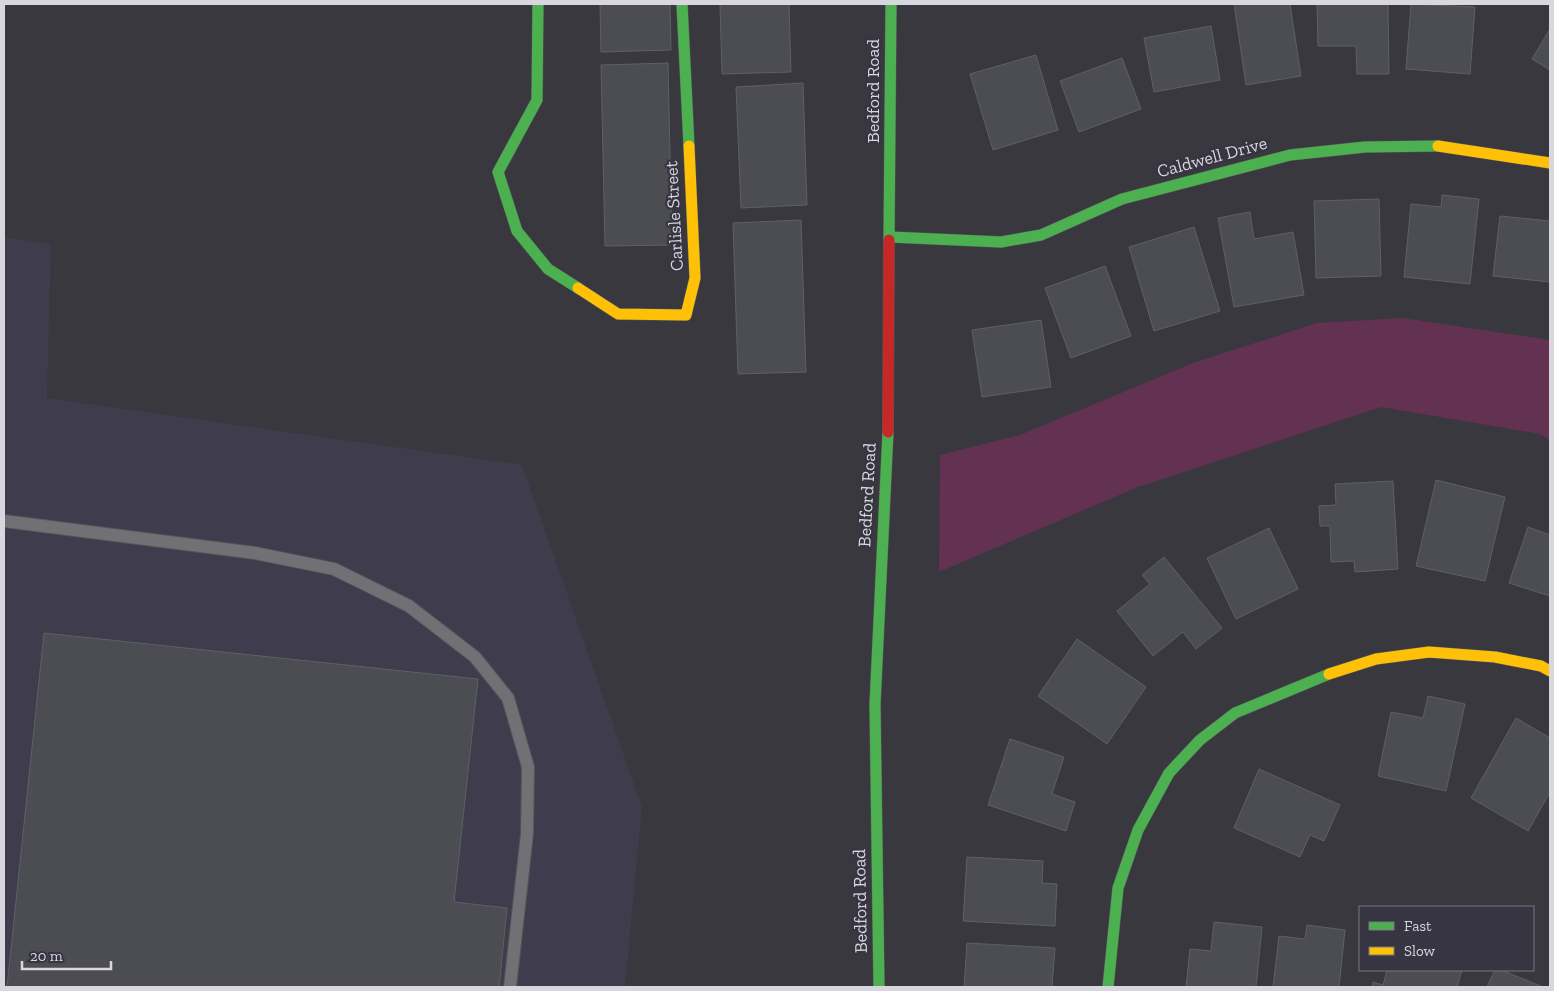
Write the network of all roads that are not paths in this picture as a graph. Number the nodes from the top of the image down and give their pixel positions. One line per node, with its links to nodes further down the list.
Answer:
1 (538, 4): 2 (street, Carlisle Street)
2 (682, 4)
3 (891, 4): 5 (street, Bedford Road)
4 (1550, 163): 5 (street, Caldwell Drive)
5 (890, 237): 9 (street, Bedford Road)
6 (4, 521): 8 (lane)
7 (1550, 671): 10 (street)
8 (510, 987)
9 (879, 987)
10 (1108, 987)

